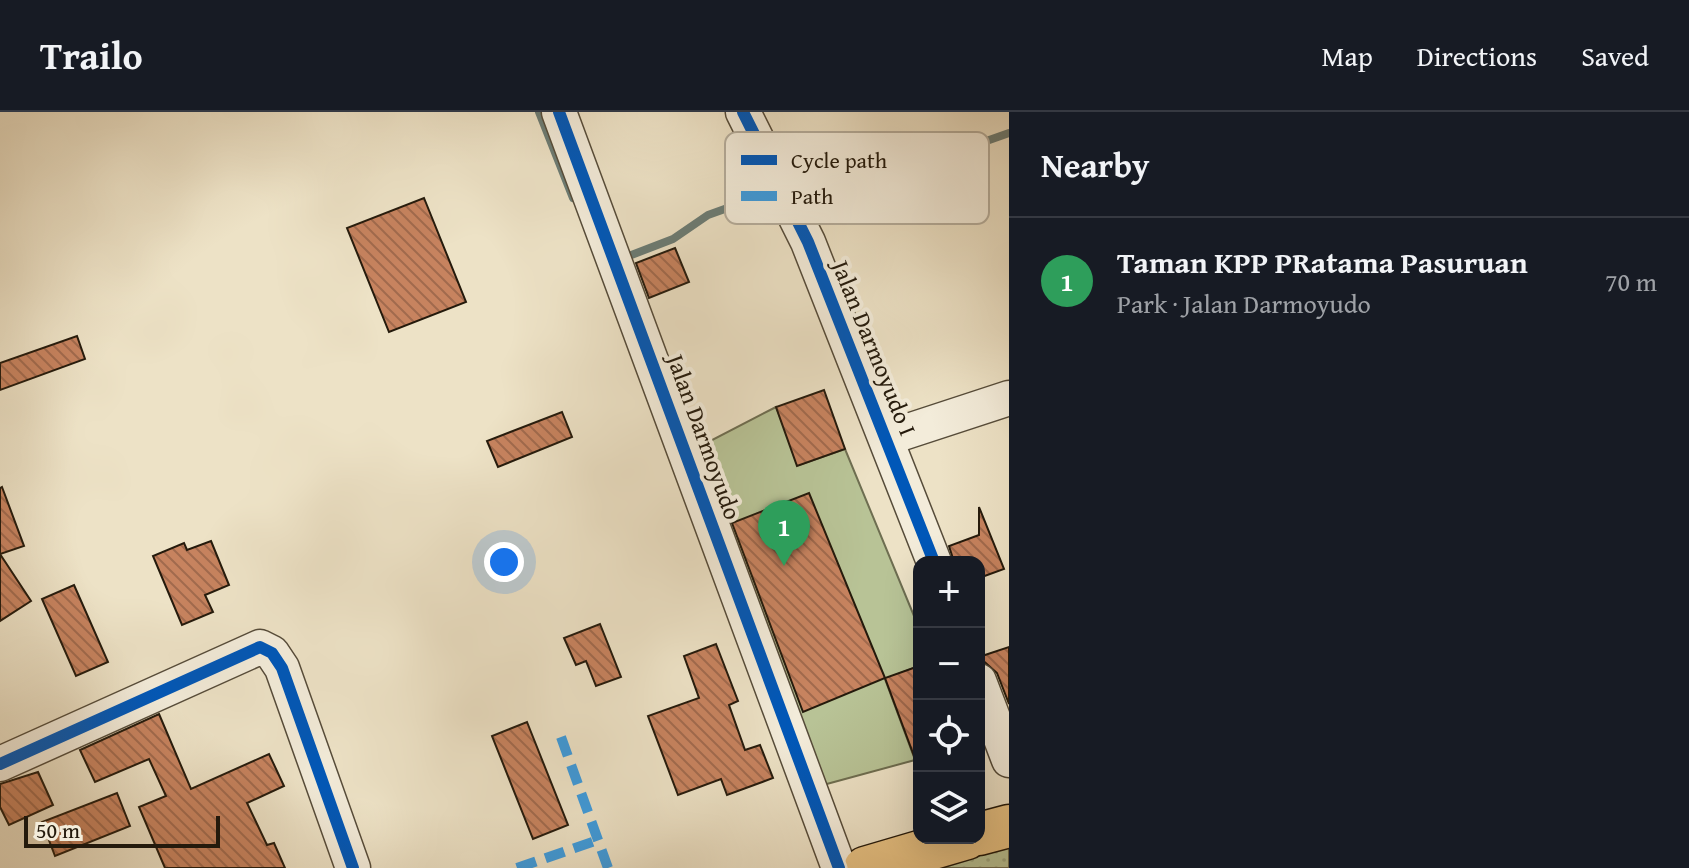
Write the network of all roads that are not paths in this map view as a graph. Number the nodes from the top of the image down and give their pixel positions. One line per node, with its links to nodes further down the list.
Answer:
1 (559, 112): 15 (street, Jalan Darmoyudo)
2 (743, 112): 3 (street, Jalan Darmoyudo I)
3 (753, 132)
4 (799, 224): 6 (street, Jalan Darmoyudo I)
5 (1009, 398): 6 (street)
6 (887, 438): 7 (street, Jalan Darmoyudo I)
7 (932, 556)
8 (985, 697): 9 (street)
9 (1009, 760)
10 (0, 764): 14 (street)
11 (1009, 826): 12 (main road)
12 (985, 832)
13 (947, 844): 16 (main road)
14 (353, 868)
15 (839, 868)
16 (865, 868)

